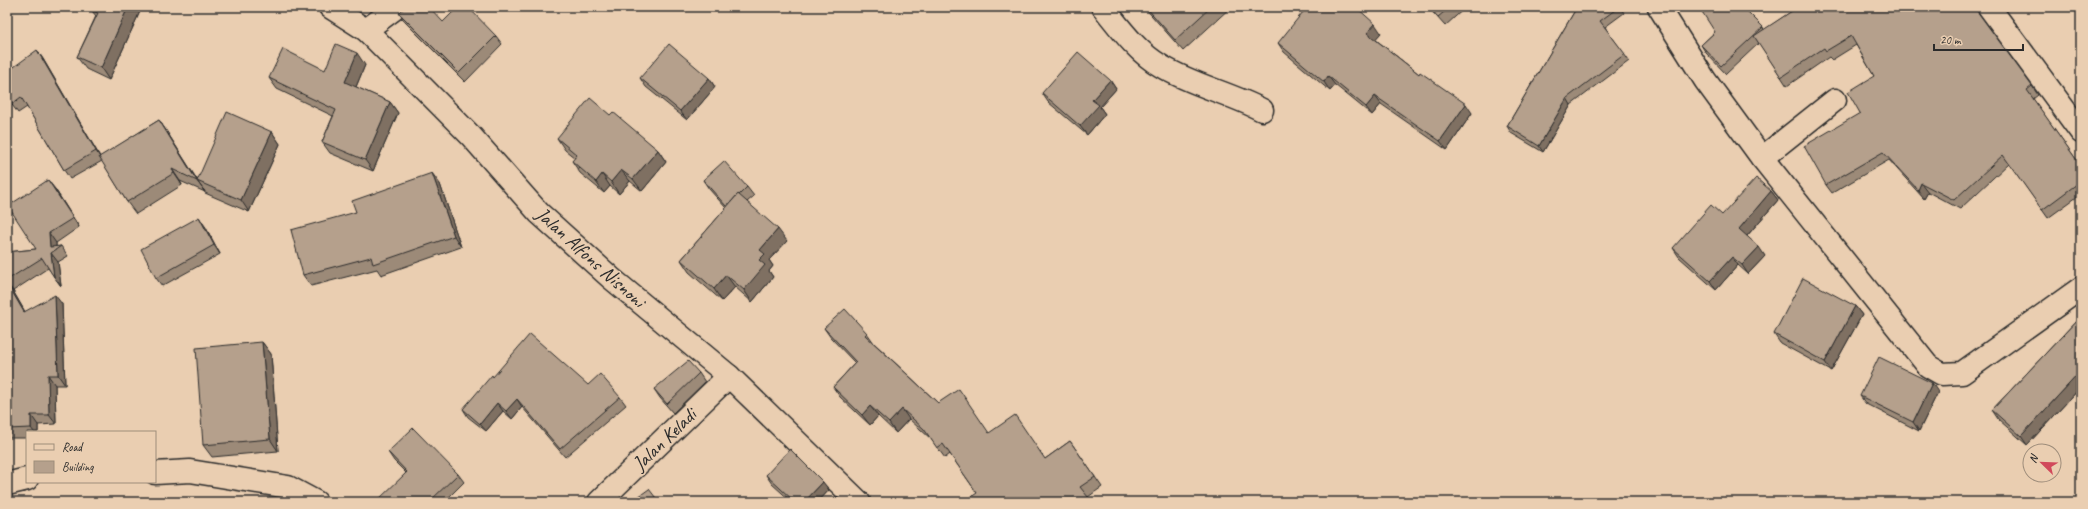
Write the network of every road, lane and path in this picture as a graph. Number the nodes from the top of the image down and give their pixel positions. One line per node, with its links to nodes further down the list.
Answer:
1 (330, 7): 6 (street, Jalan Alfons Nisnoni)
2 (397, 7): 6 (street)
3 (1103, 7): 8 (street)
4 (1659, 7): 10 (street)
5 (1989, 7): 9 (street)
6 (366, 30): 12 (street, Jalan Alfons Nisnoni)
7 (1835, 100): 10 (street)
8 (1262, 110)
9 (2081, 132)
10 (1762, 158): 11 (street)
11 (2081, 288)
12 (729, 376): 17 (street, Jalan Keladi); 18 (street, Jalan Alfons Nisnoni)
13 (156, 472): 16 (street)
14 (26, 479): 15 (street)
15 (7, 484)
16 (316, 502)
17 (599, 502)
18 (859, 502)

